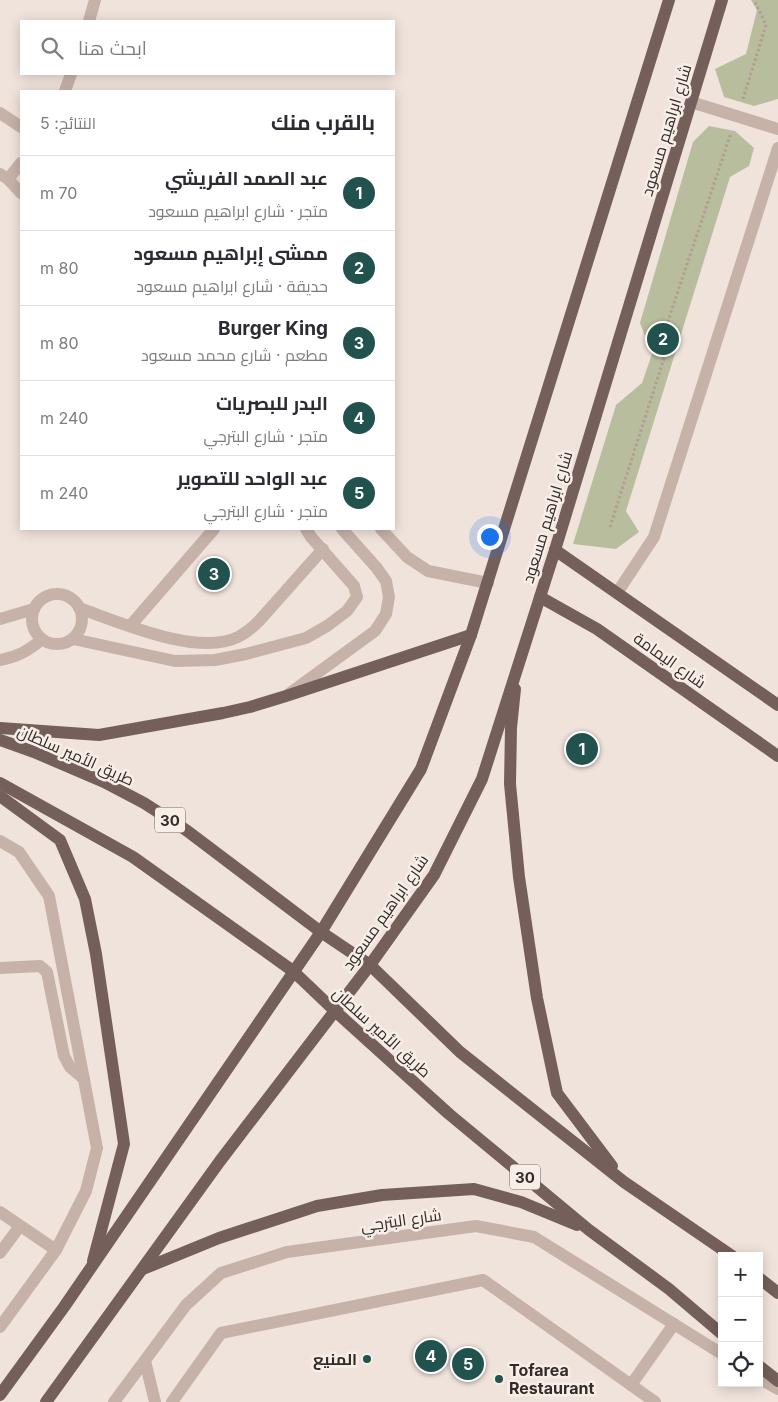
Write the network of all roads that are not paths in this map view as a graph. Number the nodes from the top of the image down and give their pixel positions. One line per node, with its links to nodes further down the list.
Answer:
1 (95, 0): 4 (street)
2 (669, 0): 21 (main road)
3 (722, 0): 7 (main road, شارع ابراهيم مسعود)
4 (89, 20)
5 (71, 75): 6 (street)
6 (65, 90)
7 (691, 102): 10 (street); 20 (main road, شارع ابراهيم مسعود)
8 (0, 113): 9 (street)
9 (20, 126)
10 (778, 129)
11 (778, 148): 22 (street)
12 (20, 164): 13 (street)
13 (4, 177): 14 (street)
14 (20, 192)
15 (213, 530): 27 (street)
16 (307, 530): 19 (street)
17 (343, 530): 33 (street)
18 (382, 530): 21 (street)
19 (322, 549): 27 (street); 29 (street)
20 (554, 550): 22 (main road, شارع اليمامة); 23 (main road, شارع ابراهيم مسعود)
21 (488, 583): 28 (main road)
22 (617, 593): 34 (main road, شارع اليمامة)
23 (540, 597): 32 (main road, شارع ابراهيم مسعود); 37 (main road, شارع اليمامة)
24 (79, 608): 25 (street); 27 (street); 29 (street)
25 (34, 609): 26 (street); 30 (street)
26 (0, 619)
27 (131, 625)
28 (471, 635): 33 (main road); 41 (main road)
29 (73, 639): 30 (street)
30 (41, 640): 31 (street)
31 (0, 660)
32 (518, 661): 42 (main road, شارع ابراهيم مسعود); 47 (main road)
33 (286, 696): 35 (main road)
34 (778, 706)
35 (0, 728)
36 (0, 740): 41 (main road, طريق الأمير سلطان / 30)
37 (778, 756)
38 (0, 783): 44 (main road, طريق الأمير سلطان / 30)
39 (0, 796): 57 (main road)
40 (0, 841): 46 (street)
41 (321, 932): 42 (main road, طريق الأمير سلطان / 30); 44 (main road)
42 (370, 965): 45 (main road, شارع ابراهيم مسعود); 47 (main road, طريق الأمير سلطان / 30)
43 (0, 968): 46 (street)
44 (294, 971): 45 (main road, طريق الأمير سلطان / 30); 57 (main road)
45 (335, 1011): 50 (main road, طريق الأمير سلطان / 30); 54 (main road)
46 (84, 1078): 51 (street)
47 (624, 1182): 52 (main road, طريق الأمير سلطان / 30)
48 (0, 1212): 49 (street)
49 (20, 1226): 51 (street); 53 (street)
50 (589, 1230): 54 (main road); 60 (main road, طريق الأمير سلطان / 30)
51 (56, 1250): 59 (street)
52 (726, 1252)
53 (0, 1253)
54 (143, 1269): 69 (main road)
55 (763, 1281): 56 (main road)
56 (778, 1293)
57 (64, 1307): 68 (main road)
58 (674, 1324): 61 (street, شارع البترجي); 62 (street, شارع البترجي); 66 (street)
59 (0, 1327)
60 (718, 1331)
61 (718, 1352)
62 (145, 1360): 70 (street, شارع البترجي); 71 (street)
63 (763, 1369): 65 (main road)
64 (763, 1380): 67 (street)
65 (778, 1381)
66 (631, 1385): 72 (street); 73 (street)
67 (778, 1389)
68 (0, 1395)
69 (46, 1402)
70 (114, 1402)
71 (155, 1402)
72 (172, 1402)
73 (655, 1402)

